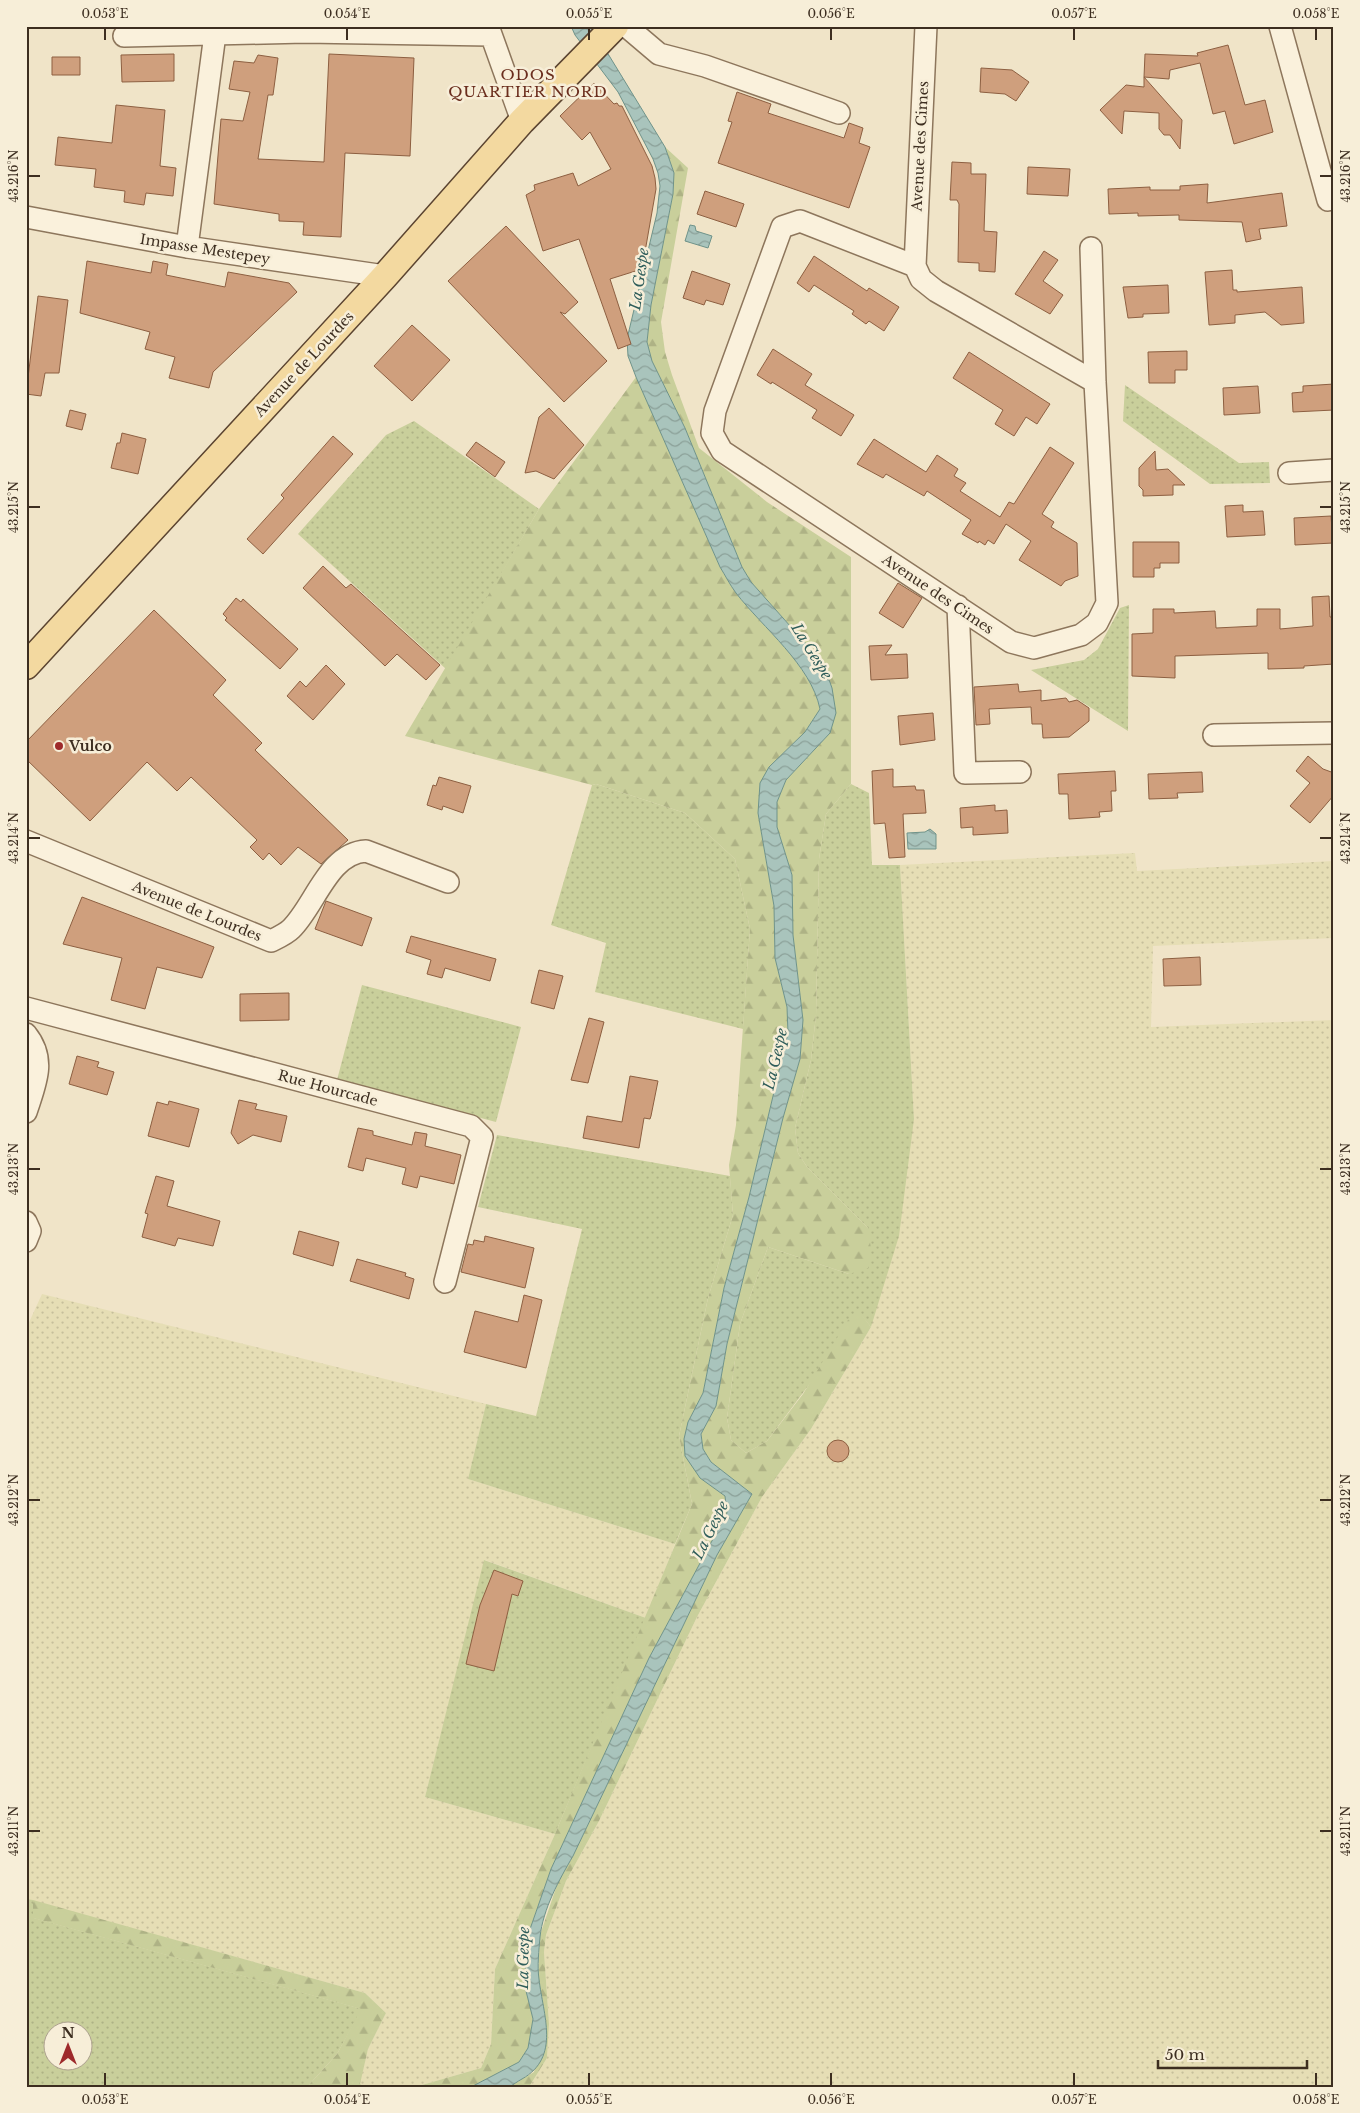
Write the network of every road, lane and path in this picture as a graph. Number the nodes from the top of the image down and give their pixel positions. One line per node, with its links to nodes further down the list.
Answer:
1 (926, 26): 13 (street, Avenue des Cimes)
2 (1280, 26): 9 (street)
3 (617, 28): 7 (street); 8 (main road, Avenue de Lourdes)
4 (489, 30): 5 (street); 8 (street)
5 (215, 34): 6 (street); 11 (street)
6 (124, 36)
7 (839, 113)
8 (522, 121): 14 (main road, Avenue de Lourdes)
9 (1328, 200)
10 (26, 217): 11 (street, Impasse Mestepey)
11 (187, 247): 14 (street, Impasse Mestepey)
12 (1091, 248): 15 (street, Avenue des Cimes)
13 (915, 266): 15 (street); 18 (street, Avenue des Cimes)
14 (385, 276): 19 (main road, Avenue de Lourdes)
15 (1095, 382): 18 (street, Avenue des Cimes)
16 (1334, 470): 17 (street)
17 (1289, 473)
18 (958, 606): 22 (street)
19 (26, 666)
20 (1334, 733): 21 (street)
21 (1214, 736)
22 (1020, 772)
23 (26, 841): 24 (street, Avenue de Lourdes)
24 (448, 882)
25 (26, 1008): 30 (street, Rue Hourcade)
26 (26, 1034): 27 (street)
27 (26, 1112)
28 (26, 1222): 29 (street)
29 (26, 1241)
30 (445, 1282)

